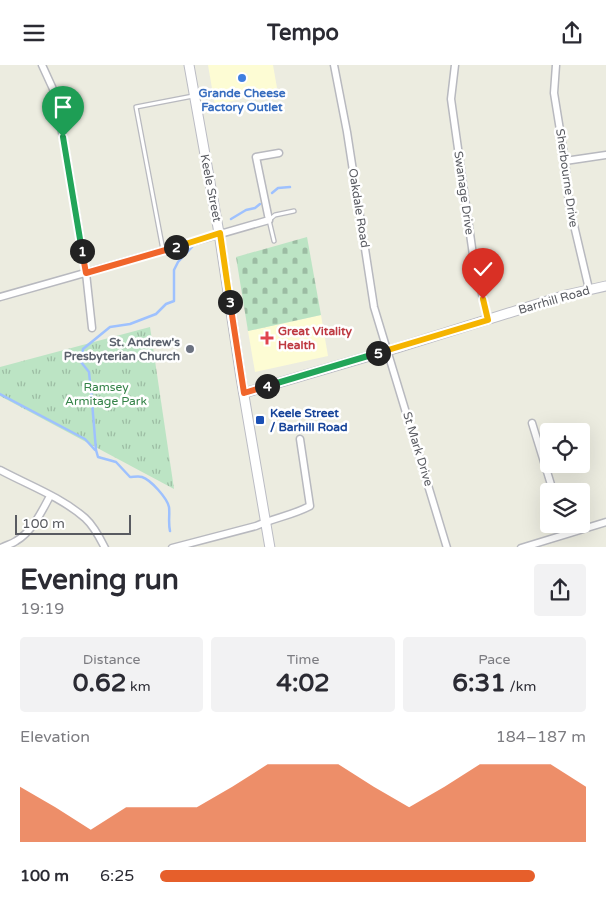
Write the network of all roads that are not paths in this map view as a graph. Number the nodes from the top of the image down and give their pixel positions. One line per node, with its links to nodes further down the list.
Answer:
1 (42, 65): 15 (street)
2 (189, 65): 6 (main road, Keele Street)
3 (334, 65): 21 (street, Oakdale Road)
4 (455, 65): 19 (street, Swanage Drive)
5 (556, 65): 9 (street, Sherbourne Drive)
6 (194, 96): 12 (main road, Keele Street); 14 (lane)
7 (278, 153): 11 (street)
8 (606, 155): 9 (street)
9 (566, 161): 17 (street, Sherbourne Drive)
10 (294, 211): 11 (lane)
11 (269, 220): 12 (street); 13 (lane)
12 (220, 233): 14 (street); 22 (main road, Keele Street)
13 (274, 241)
14 (163, 251): 15 (street)
15 (86, 273): 18 (street); 20 (street)
16 (606, 286): 17 (main road, Barrhill Road)
17 (589, 289): 19 (main road, Barrhill Road)
18 (0, 297)
19 (488, 320): 21 (main road, Barrhill Road)
20 (92, 328)
21 (388, 350): 22 (main road, Barrhill Road); 36 (street, St Mark Drive)
22 (244, 393): 28 (main road, Keele Street)
23 (532, 423): 26 (street)
24 (300, 439): 28 (street)
25 (0, 470): 27 (street)
26 (551, 483)
27 (50, 496): 32 (street); 33 (street)
28 (266, 521): 34 (street); 35 (main road, Keele Street)
29 (606, 522): 30 (street)
30 (590, 526)
31 (566, 533): 37 (street)
32 (1, 547)
33 (105, 547)
34 (172, 547)
35 (270, 547)
36 (447, 547)
37 (520, 547)

